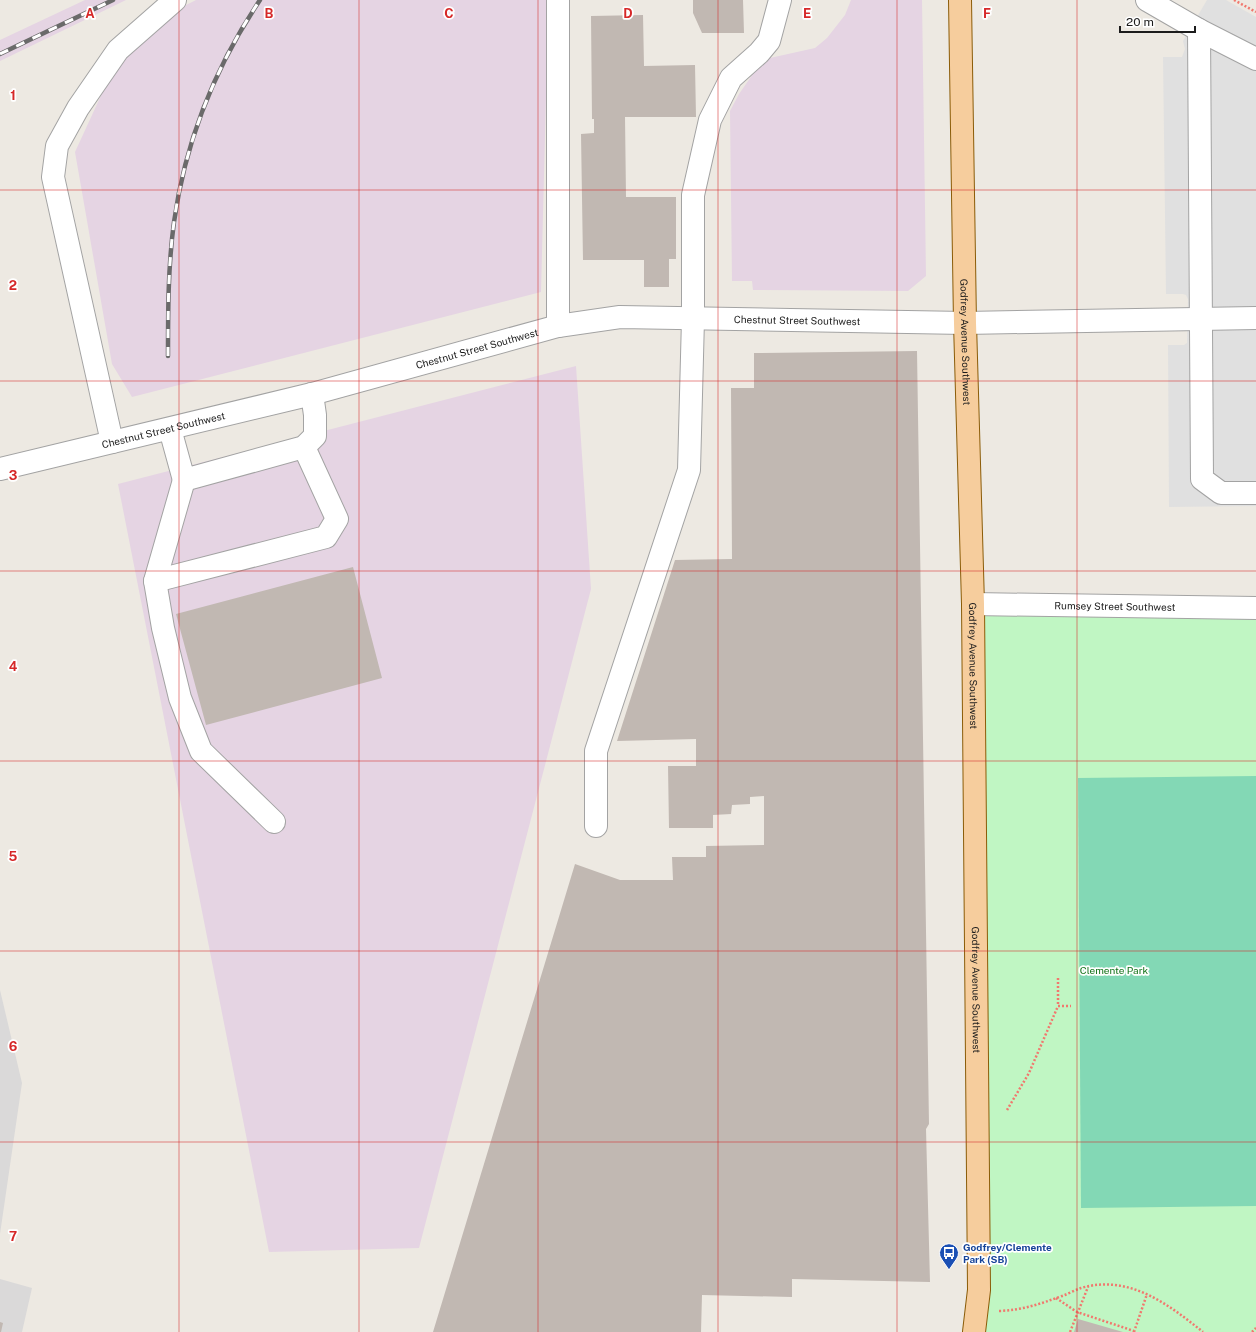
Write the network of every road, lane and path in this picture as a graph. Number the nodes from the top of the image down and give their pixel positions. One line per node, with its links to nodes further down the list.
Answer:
1 (175, 0): 17 (street)
2 (558, 0): 14 (street)
3 (780, 0): 11 (street)
4 (960, 0): 13 (main road, Godfrey Avenue Southwest)
5 (1147, 0): 8 (street)
6 (1234, 0): 7 (path)
7 (1256, 12)
8 (1198, 30): 9 (street); 12 (street)
9 (1256, 59)
10 (1256, 318): 12 (street, Chestnut Street Southwest)
11 (693, 319): 13 (street, Chestnut Street Southwest); 14 (street, Chestnut Street Southwest); 26 (street)
12 (1200, 319): 13 (street, Chestnut Street Southwest); 21 (street)
13 (965, 323): 23 (main road, Godfrey Avenue Southwest)
14 (558, 326): 15 (street, Chestnut Street Southwest)
15 (312, 394): 16 (street, Chestnut Street Southwest); 18 (street)
16 (170, 429): 17 (street, Chestnut Street Southwest); 20 (street)
17 (112, 442): 19 (street, Chestnut Street Southwest)
18 (304, 447): 20 (street); 22 (street)
19 (0, 469)
20 (184, 480): 22 (street)
21 (1256, 493)
22 (154, 581): 25 (street)
23 (974, 604): 24 (street, Rumsey Street Southwest); 35 (main road, Godfrey Avenue Southwest)
24 (1256, 608)
25 (274, 822)
26 (596, 826)
27 (1058, 978): 28 (path)
28 (1058, 1006): 29 (path); 30 (path)
29 (1071, 1006)
30 (1007, 1110)
31 (1088, 1287): 32 (path); 33 (path); 34 (path)
32 (1147, 1294): 37 (path); 39 (path)
33 (1056, 1298): 34 (path); 35 (path)
34 (1077, 1312): 37 (path); 38 (path)
35 (975, 1322)
36 (1256, 1328): 40 (path)
37 (1134, 1331)
38 (1070, 1332)
39 (1203, 1332)
40 (1252, 1332)

